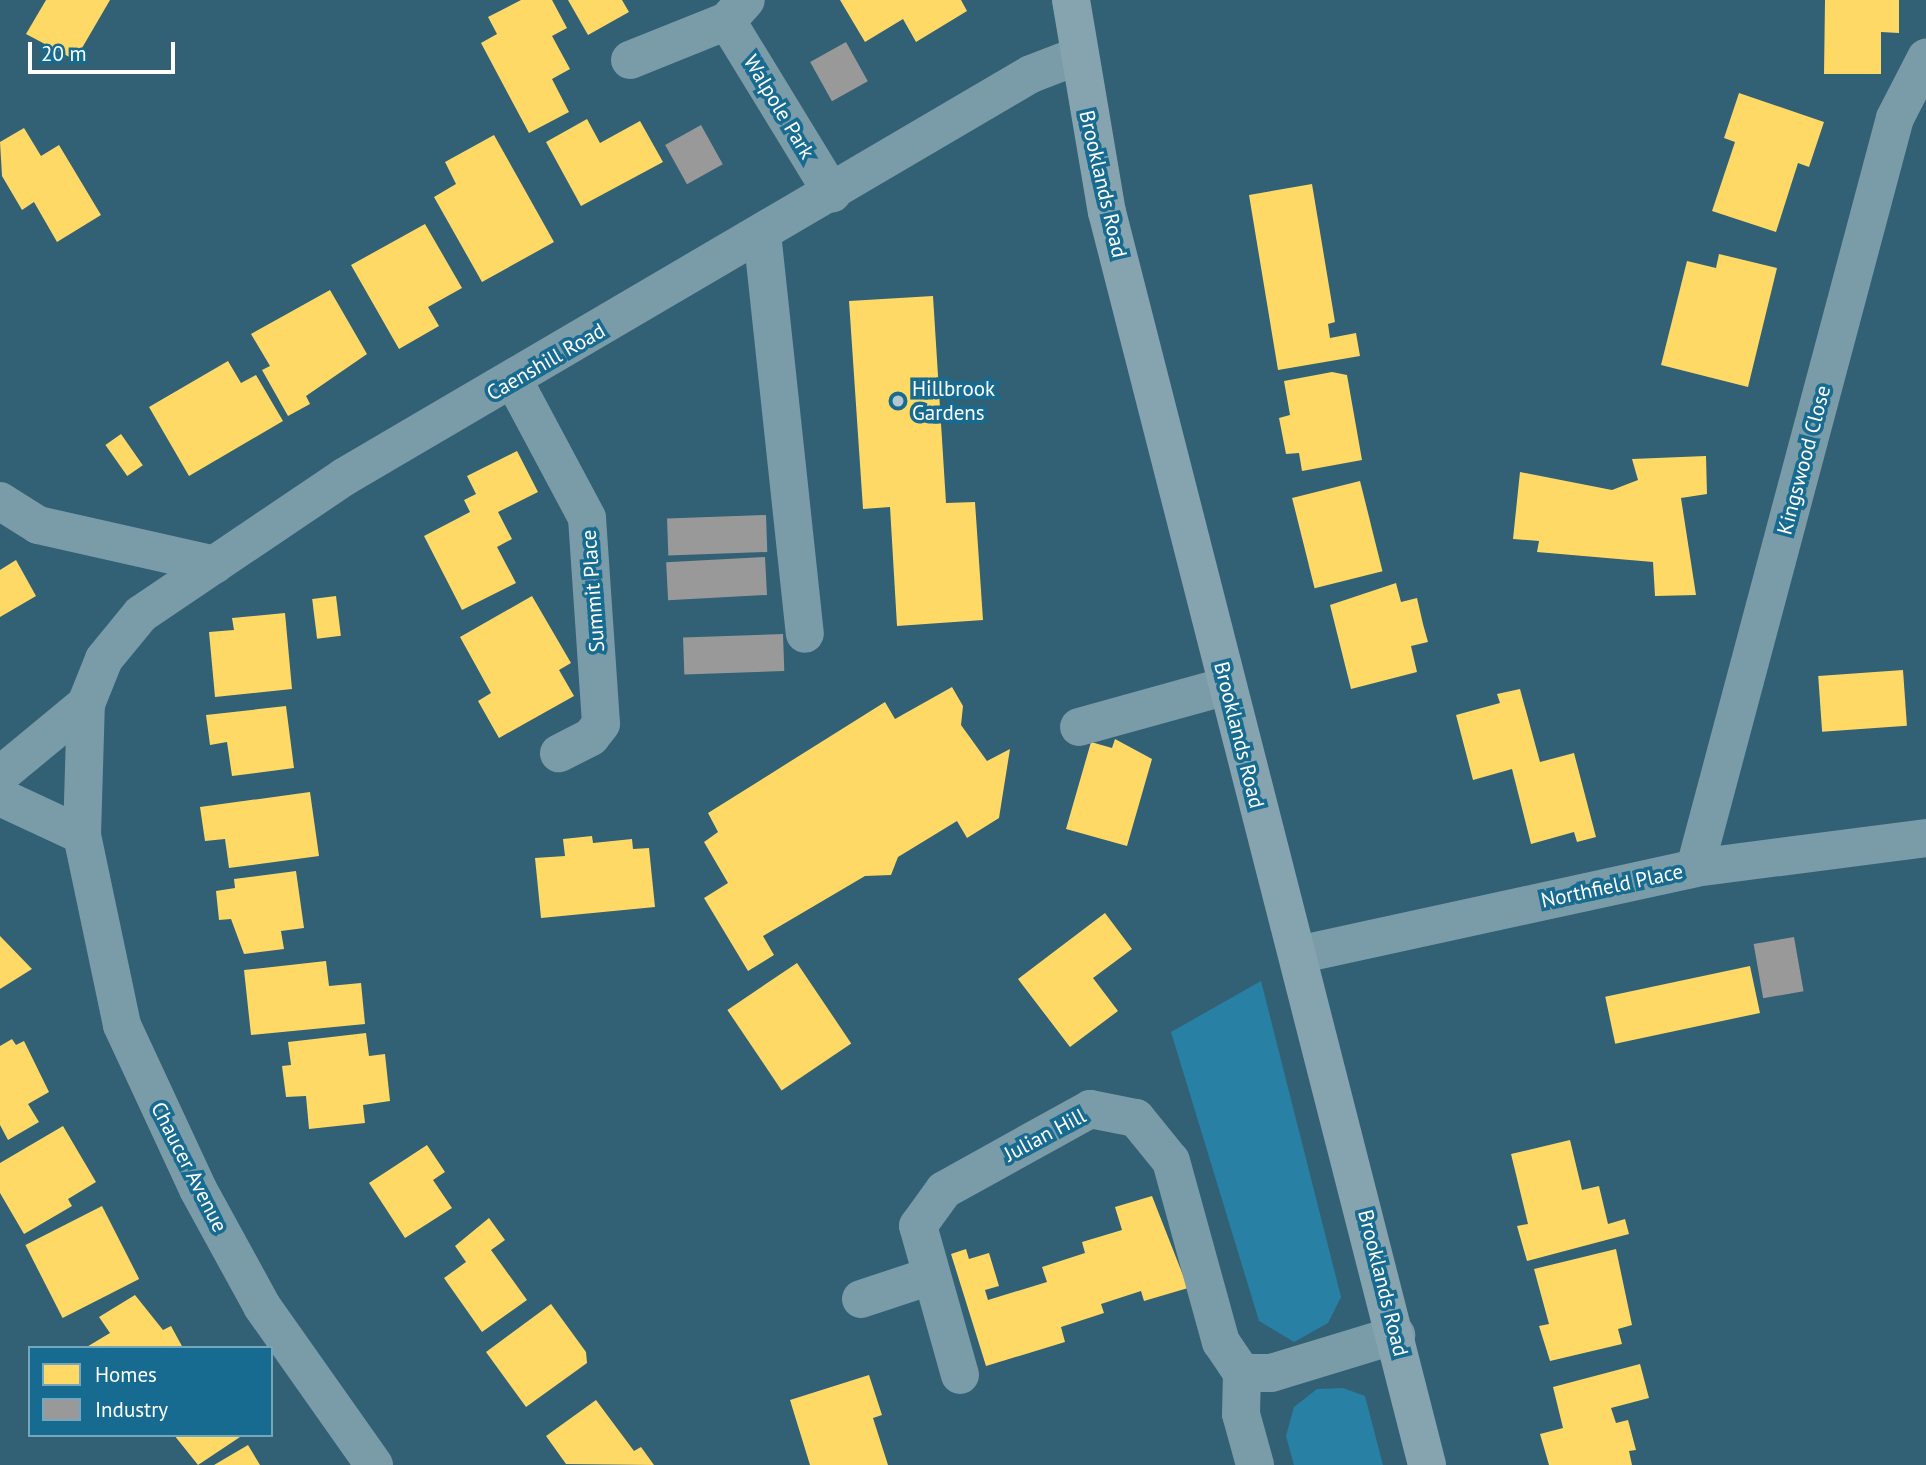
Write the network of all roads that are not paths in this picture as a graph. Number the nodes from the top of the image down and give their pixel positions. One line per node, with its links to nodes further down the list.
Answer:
1 (1071, 0): 3 (main road, Brooklands Road)
2 (736, 11): 5 (street); 6 (street, Walpole Park)
3 (1078, 56): 6 (street, Caenshill Road); 12 (main road, Brooklands Road)
4 (1926, 58): 20 (street, Kingswood Close)
5 (630, 61)
6 (832, 193): 7 (street, Caenshill Road)
7 (762, 233): 8 (street, Caenshill Road); 11 (street)
8 (514, 381): 10 (street, Caenshill Road); 15 (street, Summit Place)
9 (0, 501): 10 (street)
10 (215, 565): 13 (street, Chaucer Avenue)
11 (804, 634)
12 (1227, 686): 14 (street); 21 (main road, Brooklands Road)
13 (86, 704): 16 (street); 18 (street, Chaucer Avenue)
14 (1079, 727)
15 (559, 753)
16 (0, 775)
17 (0, 797): 18 (street)
18 (82, 835): 27 (street, Chaucer Avenue)
19 (1926, 838): 20 (street, Northfield Place)
20 (1695, 868): 21 (street, Northfield Place)
21 (1302, 954): 24 (main road, Brooklands Road)
22 (928, 1278): 23 (street); 25 (street, Julian Hill); 26 (street, Julian Hill)
23 (861, 1299)
24 (1396, 1335): 25 (street); 29 (main road, Brooklands Road)
25 (1242, 1373): 28 (street)
26 (960, 1375)
27 (374, 1465)
28 (1255, 1465)
29 (1427, 1465)

